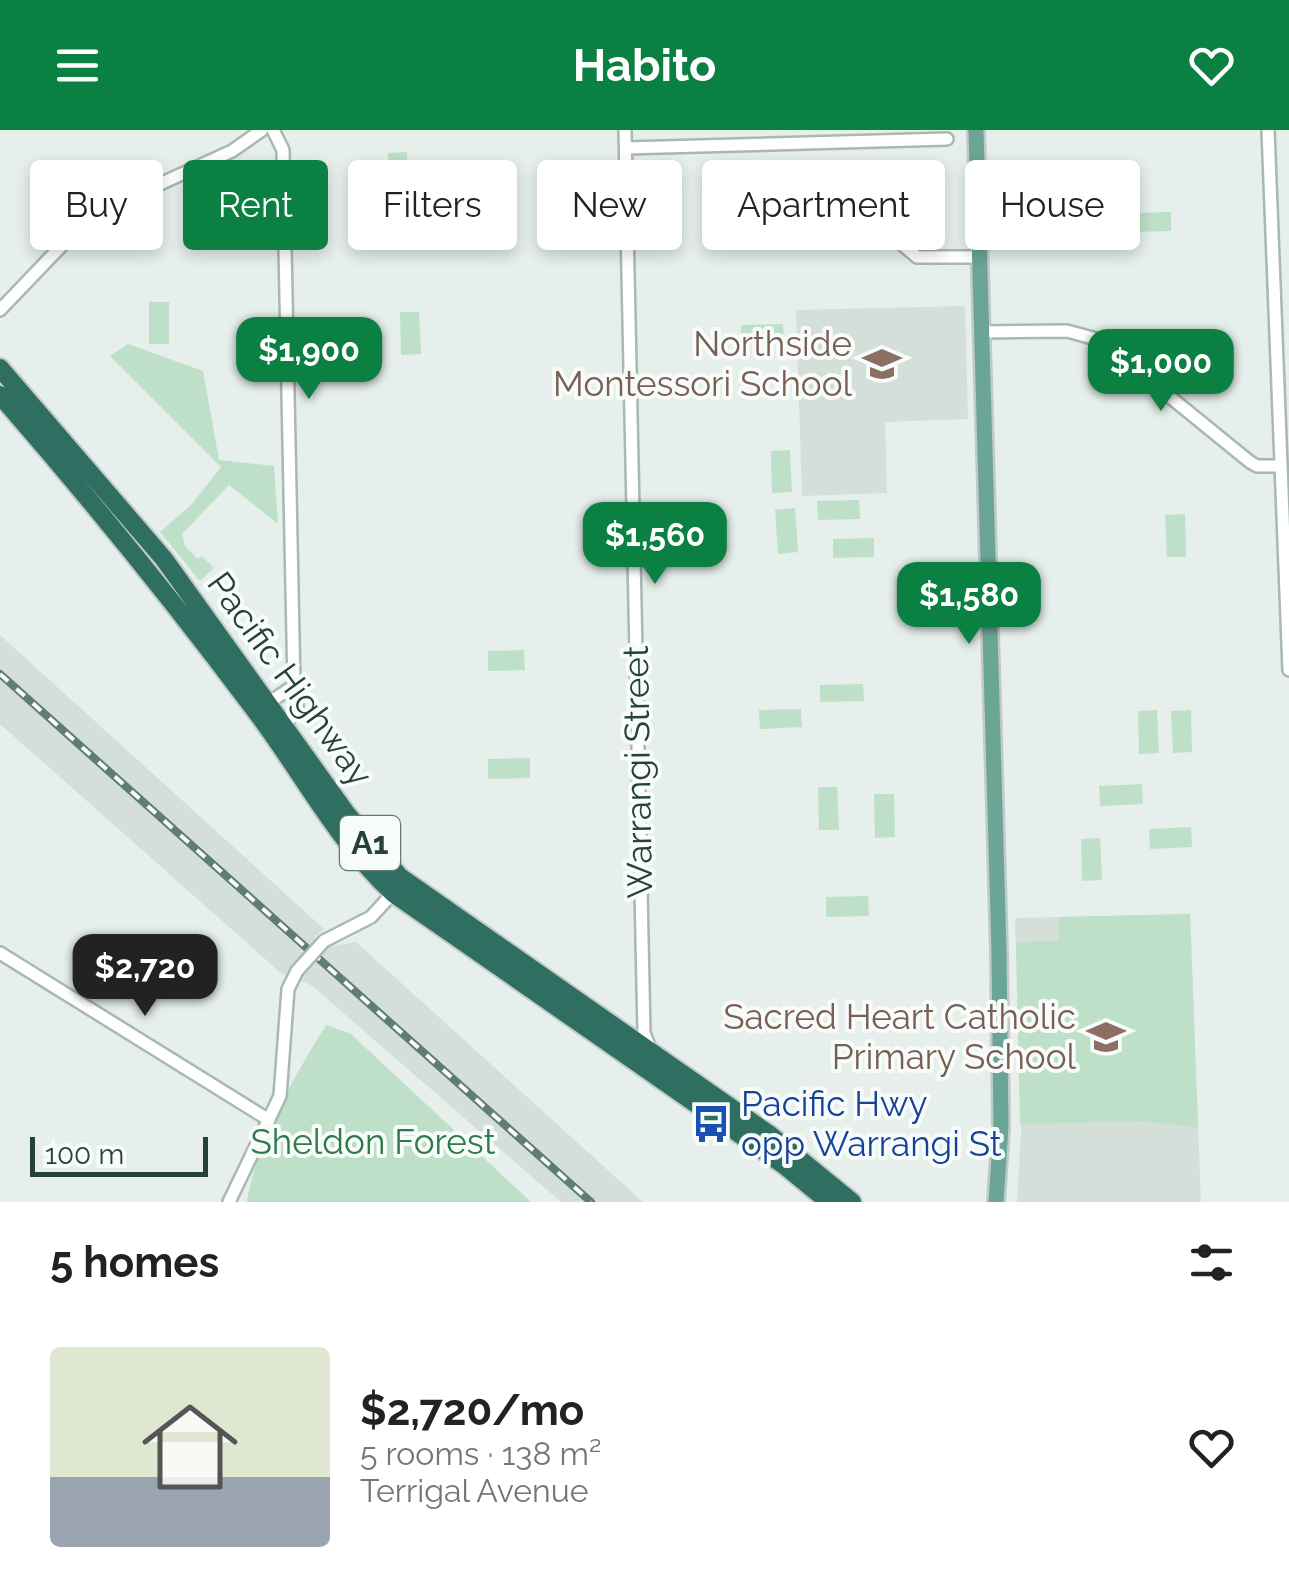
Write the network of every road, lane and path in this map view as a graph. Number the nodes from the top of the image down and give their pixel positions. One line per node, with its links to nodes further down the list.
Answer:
1 (262, 130): 10 (street)
2 (273, 130): 17 (street)
3 (626, 130): 7 (street, Warrangi Street)
4 (976, 130): 9 (main road)
5 (1268, 130): 14 (street)
6 (947, 139): 7 (street)
7 (626, 148): 22 (street, Warrangi Street)
8 (908, 250): 9 (street)
9 (980, 256): 11 (main road)
10 (0, 310)
11 (983, 332): 14 (street); 27 (main road)
12 (0, 368): 18 (highway, Pacific Highway / A1)
13 (0, 395): 20 (highway, Pacific Highway / A1)
14 (1281, 466): 15 (street)
15 (1286, 498): 16 (street)
16 (1289, 670)
17 (294, 686): 18 (street); 19 (street)
18 (268, 703): 19 (highway, Pacific Highway / A1)
19 (285, 727): 22 (highway, Pacific Highway / A1)
20 (392, 894): 23 (street, bridge); 25 (highway, Pacific Highway / A1)
21 (0, 953): 23 (street)
22 (651, 1052): 26 (highway, Pacific Highway / A1)
23 (268, 1120): 24 (street)
24 (230, 1202)
25 (829, 1202)
26 (852, 1202)
27 (996, 1202)

